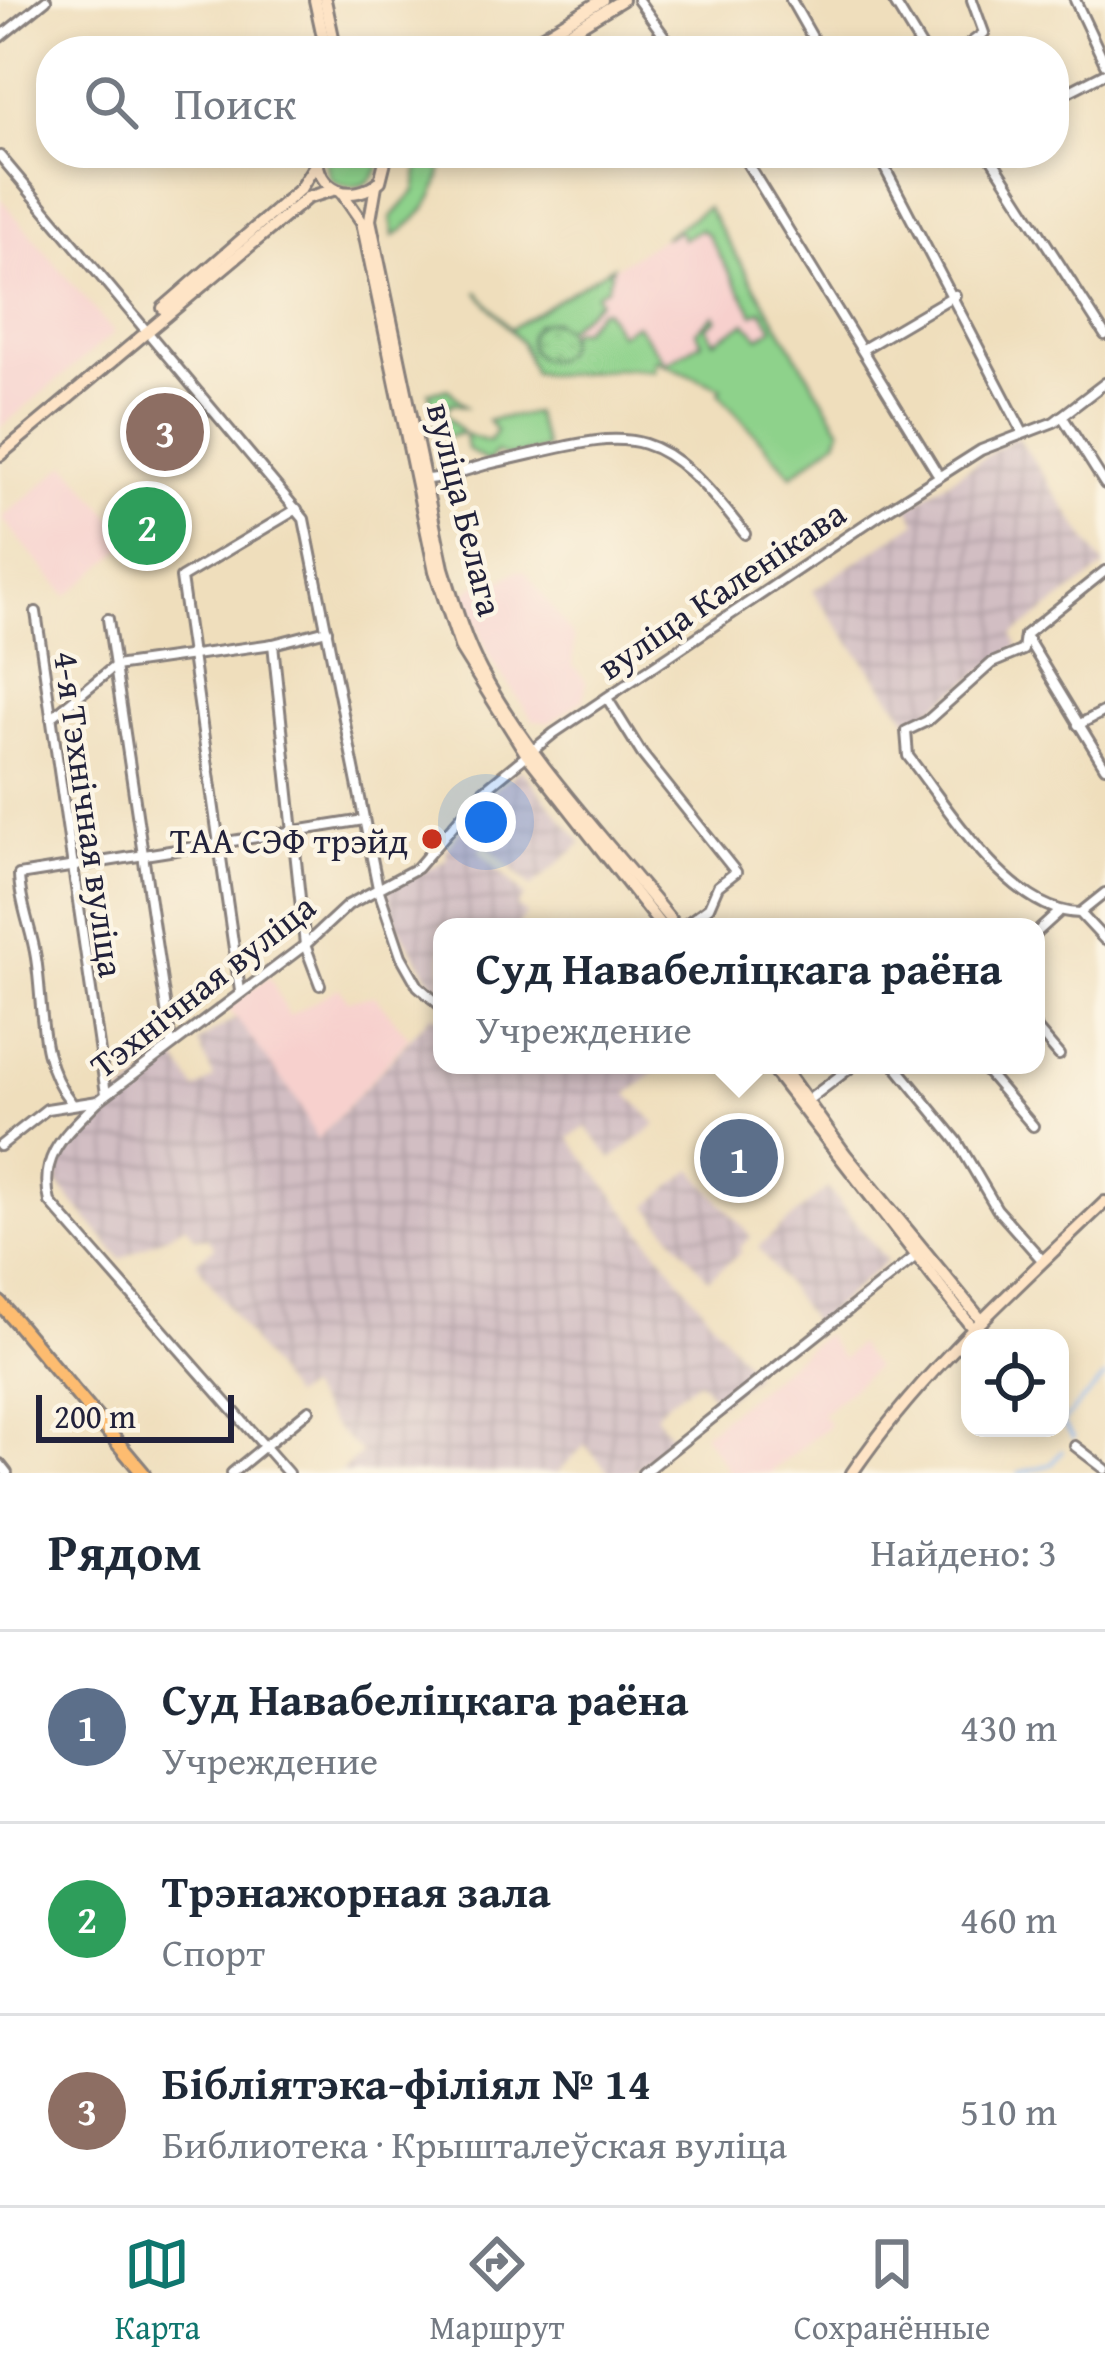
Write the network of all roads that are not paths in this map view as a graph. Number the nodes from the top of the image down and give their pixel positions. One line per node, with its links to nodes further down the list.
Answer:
1 (46, 0): 19 (street)
2 (315, 0): 11 (street)
3 (325, 0): 12 (street)
4 (602, 0): 13 (street)
5 (622, 0): 14 (street)
6 (638, 0): 15 (street)
7 (791, 0): 16 (street)
8 (893, 0): 17 (street)
9 (972, 0): 18 (street)
10 (1075, 0): 20 (street)
11 (323, 36)
12 (333, 36)
13 (543, 36)
14 (563, 36)
15 (664, 36)
16 (811, 36)
17 (916, 36)
18 (980, 36)
19 (0, 37)
20 (1105, 64)
21 (1105, 74): 22 (street)
22 (1069, 91)
23 (0, 156): 33 (street)
24 (312, 168): 33 (street)
25 (323, 168): 31 (street, вуліца Белага)
26 (383, 168): 30 (street)
27 (750, 168): 35 (street)
28 (885, 168): 32 (street)
29 (998, 168): 34 (street)
30 (376, 184): 31 (street); 41 (street, вуліца Белага)
31 (338, 192): 33 (street); 57 (street, вуліца Белага)
32 (955, 295): 35 (street); 38 (street)
33 (144, 332): 39 (street); 43 (street)
34 (1105, 335)
35 (863, 350): 40 (street)
36 (1105, 383): 37 (street, вуліца Каленікава)
37 (1062, 416): 38 (street, вуліца Каленікава); 42 (street)
38 (1022, 431): 40 (street, вуліца Каленікава)
39 (0, 455)
40 (939, 476): 53 (street, вуліца Каленікава)
41 (424, 479): 44 (street); 57 (street, вуліца Белага)
42 (1105, 484)
43 (297, 509): 48 (street); 51 (street)
44 (745, 534)
45 (1105, 572): 49 (street)
46 (36, 612): 55 (street, 4-я Тэхнічная вуліца)
47 (108, 620): 52 (street)
48 (327, 630): 50 (street); 59 (street)
49 (1025, 635): 56 (street); 66 (street)
50 (273, 644): 51 (street); 60 (street)
51 (190, 656): 52 (street); 61 (street)
52 (115, 666): 55 (street); 62 (street)
53 (607, 698): 57 (street, вуліца Каленікава); 70 (street)
54 (1105, 711): 56 (street)
55 (50, 719): 63 (street, 4-я Тэхнічная вуліца)
56 (1078, 725): 58 (street)
57 (531, 752): 64 (street, Тэхнічная вуліца); 68 (street, вуліца Белага); 69 (street, вуліца Белага)
58 (1105, 767)
59 (364, 820): 60 (street); 64 (street)
60 (292, 830): 61 (street); 73 (street)
61 (218, 842): 62 (street); 75 (street)
62 (144, 856): 63 (street); 78 (street)
63 (71, 866): 85 (street, 4-я Тэхнічная вуліца); 86 (street)
64 (378, 888): 73 (street, Тэхнічная вуліца); 76 (street)
65 (1105, 892): 67 (street)
66 (1058, 913): 67 (street); 71 (street)
67 (1080, 913): 72 (street)
68 (655, 918)
69 (671, 918)
70 (693, 918)
71 (1045, 925)
72 (1105, 940)
73 (305, 945): 74 (street); 75 (street, Тэхнічная вуліца)
74 (320, 985)
75 (241, 991): 78 (street, Тэхнічная вуліца)
76 (433, 1000)
77 (1045, 1039): 79 (street)
78 (170, 1043): 85 (street, Тэхнічная вуліца)
79 (1059, 1055)
80 (777, 1074): 87 (street)
81 (786, 1074): 87 (street)
82 (842, 1074): 87 (street)
83 (902, 1074): 92 (street)
84 (989, 1074): 88 (street)
85 (102, 1097): 86 (street, Тэхнічная вуліца); 97 (street)
86 (72, 1103): 89 (street, Тэхнічная вуліца)
87 (803, 1104): 91 (street); 94 (street)
88 (1033, 1126)
89 (0, 1146)
90 (1105, 1202): 92 (street)
91 (916, 1256): 94 (street); 104 (street)
92 (1043, 1261): 94 (street)
93 (0, 1303): 101 (main road)
94 (978, 1326): 105 (street)
95 (309, 1410): 97 (street)
96 (1075, 1446): 99 (street)
97 (263, 1448): 102 (street); 103 (street)
98 (0, 1464): 100 (street)
99 (1105, 1469)
100 (7, 1473)
101 (143, 1473)
102 (232, 1473)
103 (288, 1473)
104 (643, 1473)
105 (852, 1473)

